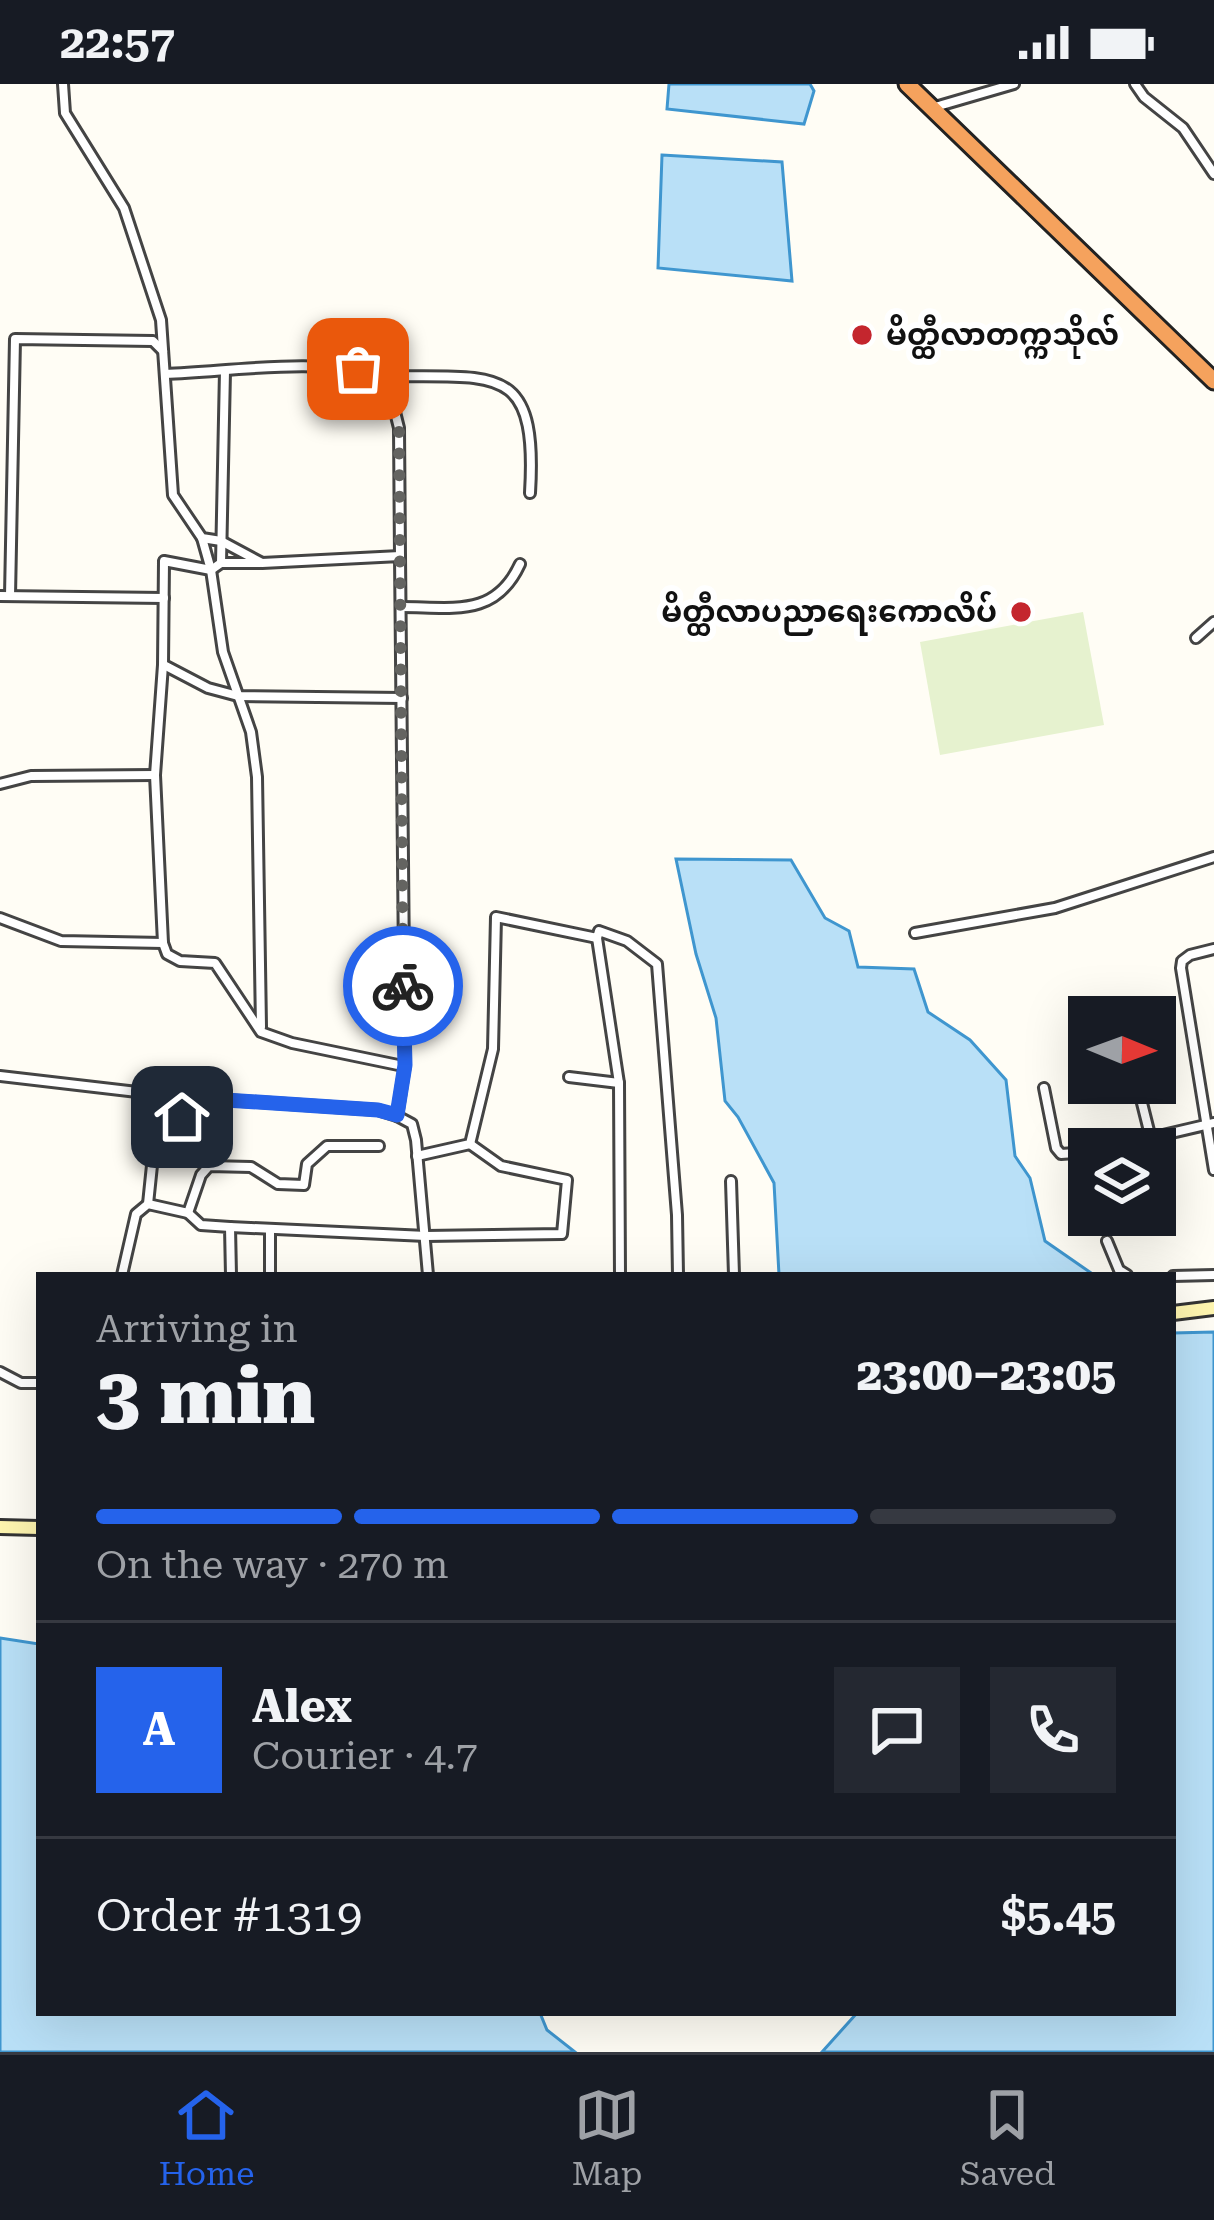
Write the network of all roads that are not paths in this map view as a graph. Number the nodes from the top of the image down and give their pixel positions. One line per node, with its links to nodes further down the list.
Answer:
1 (63, 84): 7 (street)
2 (907, 84): 5 (highway)
3 (1014, 84): 5 (street)
4 (1135, 84): 6 (street)
5 (933, 108): 11 (highway)
6 (1214, 174)
7 (164, 352): 9 (street); 20 (street)
8 (225, 371): 9 (street); 10 (street); 14 (street)
9 (165, 374): 13 (street)
10 (386, 376): 12 (street); 15 (street)
11 (1214, 381)
12 (530, 493)
13 (202, 538): 14 (street); 19 (street)
14 (221, 541): 16 (street); 17 (street)
15 (400, 556): 17 (street); 22 (street)
16 (221, 563): 17 (street); 19 (street)
17 (262, 563)
18 (520, 564): 22 (street)
19 (212, 570): 21 (street); 26 (street)
20 (5, 596): 21 (street)
21 (164, 598): 25 (street)
22 (401, 607): 27 (street)
23 (1214, 622): 24 (street)
24 (1196, 638)
25 (163, 665): 26 (street); 28 (street)
26 (238, 696): 27 (street); 36 (street)
27 (402, 698): 37 (street)
28 (155, 775): 29 (street); 34 (street)
29 (0, 784)
30 (1214, 857): 32 (street)
31 (0, 918): 34 (street)
32 (915, 933)
33 (597, 938): 40 (street); 46 (street); 63 (street)
34 (163, 943): 36 (street)
35 (1214, 949): 44 (street)
36 (261, 1032): 37 (street)
37 (403, 1066): 43 (street)
38 (0, 1076): 42 (street)
39 (569, 1077): 40 (street)
40 (619, 1083): 62 (street)
41 (1044, 1088): 48 (street)
42 (180, 1097): 43 (street); 52 (street)
43 (397, 1115): 49 (street)
44 (1209, 1124): 45 (street); 50 (street)
45 (1176, 1132)
46 (470, 1144): 49 (street); 56 (street)
47 (379, 1146): 53 (street)
48 (1068, 1154)
49 (417, 1156): 56 (street)
50 (1214, 1170)
51 (731, 1181): 64 (street)
52 (148, 1204): 53 (street); 58 (street)
53 (188, 1213): 54 (street)
54 (230, 1227): 55 (street); 59 (street)
55 (270, 1229): 56 (street); 60 (street)
56 (426, 1236): 61 (street)
57 (1107, 1241): 65 (street)
58 (123, 1272)
59 (230, 1272)
60 (270, 1272)
61 (428, 1272)
62 (620, 1272)
63 (678, 1272)
64 (734, 1272)
65 (1122, 1272)
66 (1214, 1274): 67 (street)
67 (1176, 1276)
68 (1214, 1308): 69 (street)
69 (1176, 1313)
70 (0, 1372): 71 (street)
71 (36, 1383)
72 (0, 1527): 73 (street)
73 (36, 1528)

